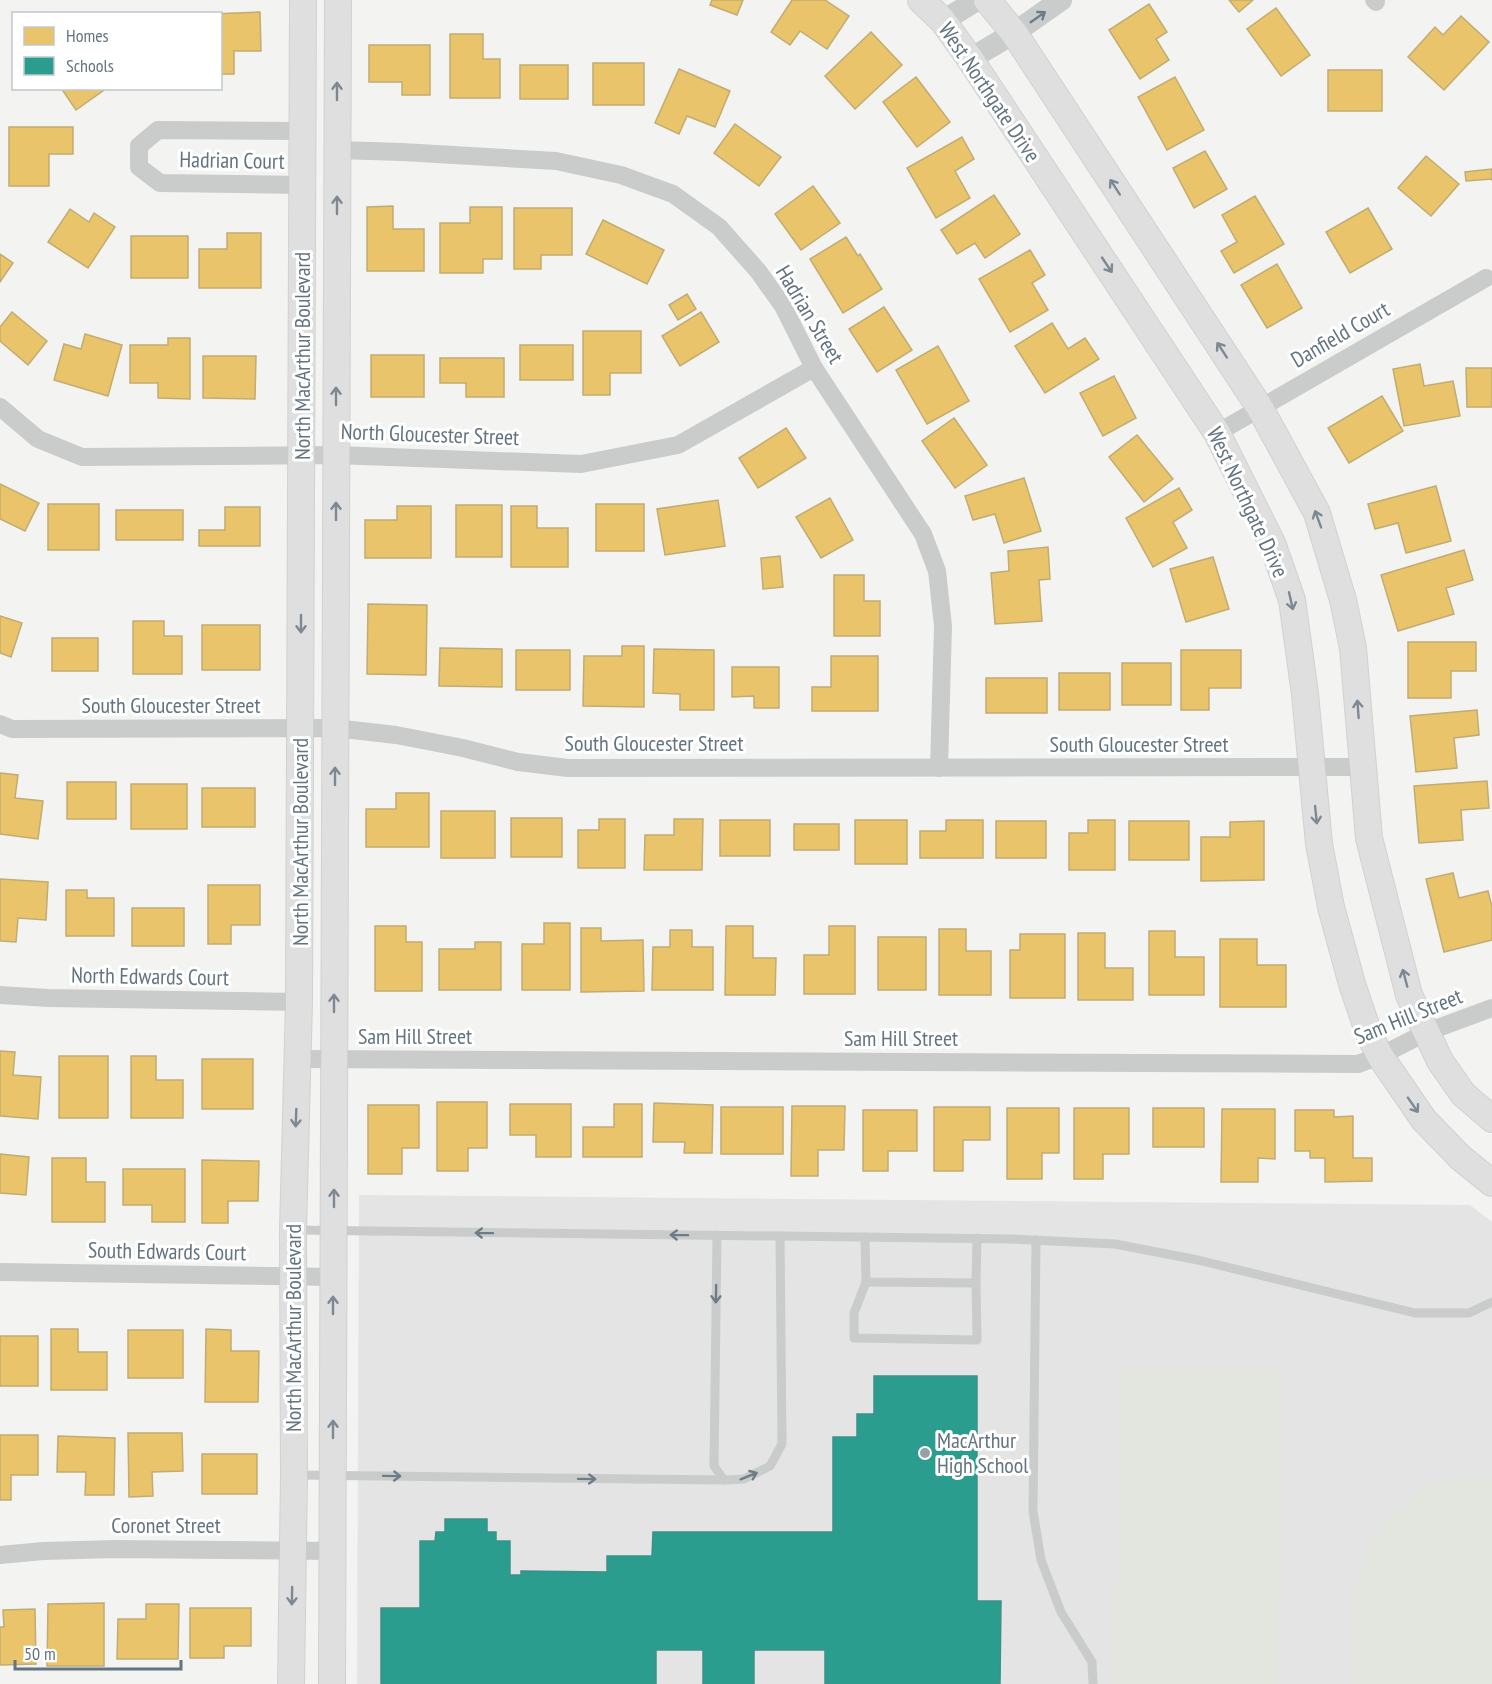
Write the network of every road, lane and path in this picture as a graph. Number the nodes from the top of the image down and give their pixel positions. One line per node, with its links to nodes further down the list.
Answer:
1 (303, 0): 10 (main road, North MacArthur Boulevard)
2 (338, 0): 11 (main road, North MacArthur Boulevard, one-way to 2)
3 (921, 0): 7 (main road, West Northgate Drive)
4 (977, 0): 7 (street)
5 (987, 0): 8 (main road)
6 (1061, 0): 8 (street, one-way to 6)
7 (943, 21): 9 (main road, West Northgate Drive)
8 (1014, 33): 9 (street); 16 (main road, one-way to 8)
9 (970, 59): 17 (main road, West Northgate Drive, one-way to 17)
10 (302, 141): 11 (main road); 12 (main road, North MacArthur Boulevard); 12 (street, Hadrian Court)
11 (337, 150): 14 (street, Hadrian Street); 18 (main road, North MacArthur Boulevard, one-way to 11)
12 (303, 185): 19 (main road, North MacArthur Boulevard)
13 (1486, 278): 16 (street, Danfield Court)
14 (814, 368): 18 (street, North Gloucester Street); 25 (street, Hadrian Street)
15 (0, 407): 19 (street, North Gloucester Street)
16 (1260, 408): 17 (street, Danfield Court); 24 (main road, one-way to 16)
17 (1217, 432): 23 (main road, West Northgate Drive, one-way to 23)
18 (336, 455): 19 (street, North Gloucester Street); 22 (main road, North MacArthur Boulevard, one-way to 18)
19 (302, 456): 21 (main road, North MacArthur Boulevard, one-way to 21)
20 (0, 724): 21 (street, South Gloucester Street)
21 (301, 728): 22 (street, South Gloucester Street); 27 (main road, North MacArthur Boulevard)
22 (335, 728): 25 (street, South Gloucester Street); 32 (main road, North MacArthur Boulevard, one-way to 22)
23 (1312, 767): 24 (street, South Gloucester Street); 25 (street, South Gloucester Street); 30 (main road, West Northgate Drive, one-way to 30)
24 (1362, 767): 29 (main road, one-way to 24)
25 (939, 768)
26 (0, 995): 27 (street, North Edwards Court)
27 (299, 1002): 31 (main road, North MacArthur Boulevard)
28 (1492, 1008): 29 (street, Sam Hill Street)
29 (1427, 1032): 30 (street, Sam Hill Street); 33 (main road)
30 (1380, 1056): 32 (street, Sam Hill Street); 34 (main road, West Northgate Drive, one-way to 34)
31 (298, 1059): 32 (street, Sam Hill Street); 35 (main road, North MacArthur Boulevard, one-way to 35)
32 (334, 1060): 36 (main road, North MacArthur Boulevard, one-way to 32)
33 (1492, 1119)
34 (1492, 1183)
35 (293, 1230): 36 (lane); 43 (main road, North MacArthur Boulevard)
36 (334, 1230): 37 (lane, one-way to 36); 44 (main road, North MacArthur Boulevard)
37 (717, 1235): 38 (lane); 50 (lane, one-way to 50)
38 (780, 1236): 39 (lane); 50 (lane, one-way to 38)
39 (865, 1237): 40 (lane); 45 (lane)
40 (977, 1238): 41 (lane); 46 (lane)
41 (1036, 1240): 47 (lane); 56 (lane)
42 (0, 1272): 43 (street, South Edwards Court)
43 (293, 1276): 44 (street, South Edwards Court); 48 (main road, North MacArthur Boulevard)
44 (333, 1277): 49 (main road, North MacArthur Boulevard, one-way to 44)
45 (866, 1282): 46 (lane); 46 (lane)
46 (976, 1283)
47 (1492, 1302)
48 (294, 1475): 49 (lane); 51 (main road, North MacArthur Boulevard)
49 (333, 1475): 50 (lane, one-way to 50); 52 (main road, North MacArthur Boulevard)
50 (723, 1480)
51 (293, 1550): 52 (street, Coronet Street); 53 (street, Coronet Street); 54 (main road, North MacArthur Boulevard, one-way to 54)
52 (332, 1551): 55 (main road, North MacArthur Boulevard)
53 (0, 1555)
54 (291, 1684)
55 (332, 1684)
56 (1093, 1684)

